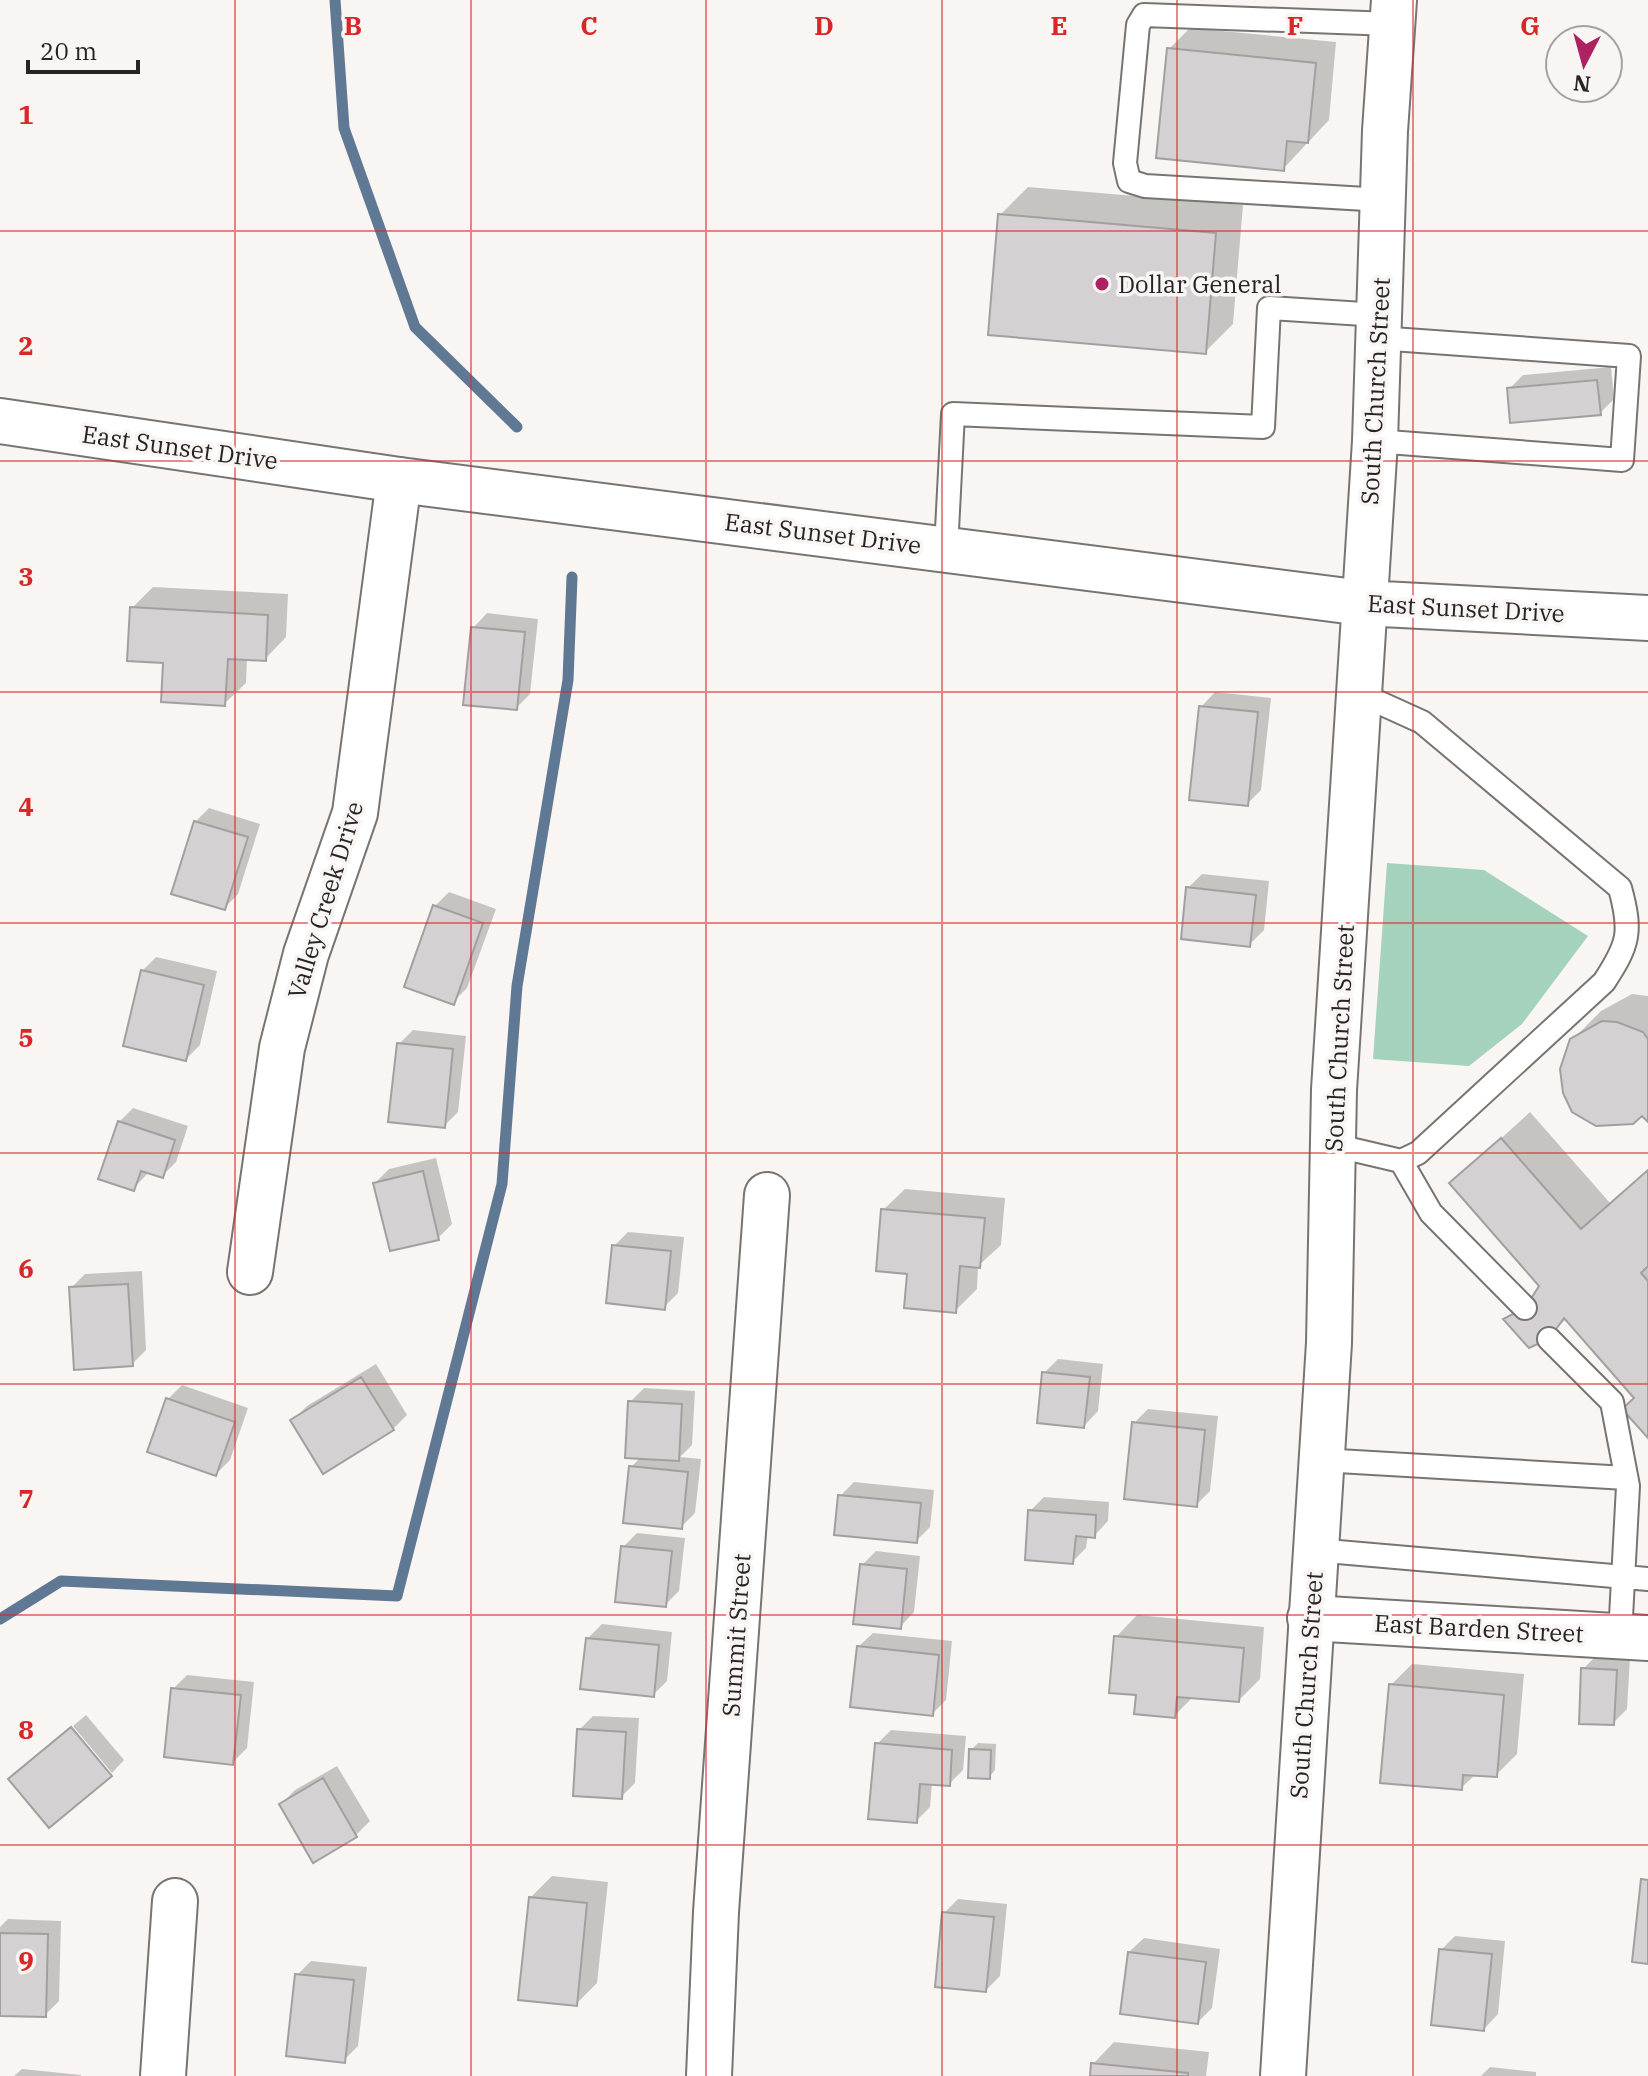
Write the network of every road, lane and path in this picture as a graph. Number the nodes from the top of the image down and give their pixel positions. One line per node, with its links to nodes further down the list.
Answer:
1 (1393, 12): 2 (street, South Church Street); 2 (lane)
2 (1383, 200): 3 (street, South Church Street)
3 (1379, 327): 5 (street, South Church Street); 5 (lane); 7 (lane)
4 (0, 421): 6 (street, East Sunset Drive)
5 (1375, 441): 8 (street, South Church Street)
6 (399, 480): 7 (street, East Sunset Drive); 14 (street, Valley Creek Drive)
7 (946, 549): 8 (street, East Sunset Drive)
8 (1363, 603): 9 (street, East Sunset Drive); 10 (street, South Church Street)
9 (1648, 618)
10 (1358, 693): 11 (street, South Church Street); 12 (lane)
11 (1333, 1145): 12 (lane); 17 (street, South Church Street)
12 (1401, 1161): 15 (lane)
13 (767, 1195): 26 (street, Summit Street)
14 (250, 1272)
15 (1525, 1308)
16 (1549, 1339): 18 (lane)
17 (1321, 1460): 18 (lane); 19 (street, South Church Street)
18 (1626, 1478): 20 (lane)
19 (1315, 1550): 20 (lane); 22 (street, South Church Street)
20 (1623, 1578): 21 (lane); 23 (lane)
21 (1648, 1579)
22 (1310, 1618): 23 (street, East Barden Street); 27 (street, South Church Street)
23 (1634, 1637)
24 (175, 1901): 25 (street)
25 (163, 2076)
26 (709, 2076)
27 (1283, 2076)

